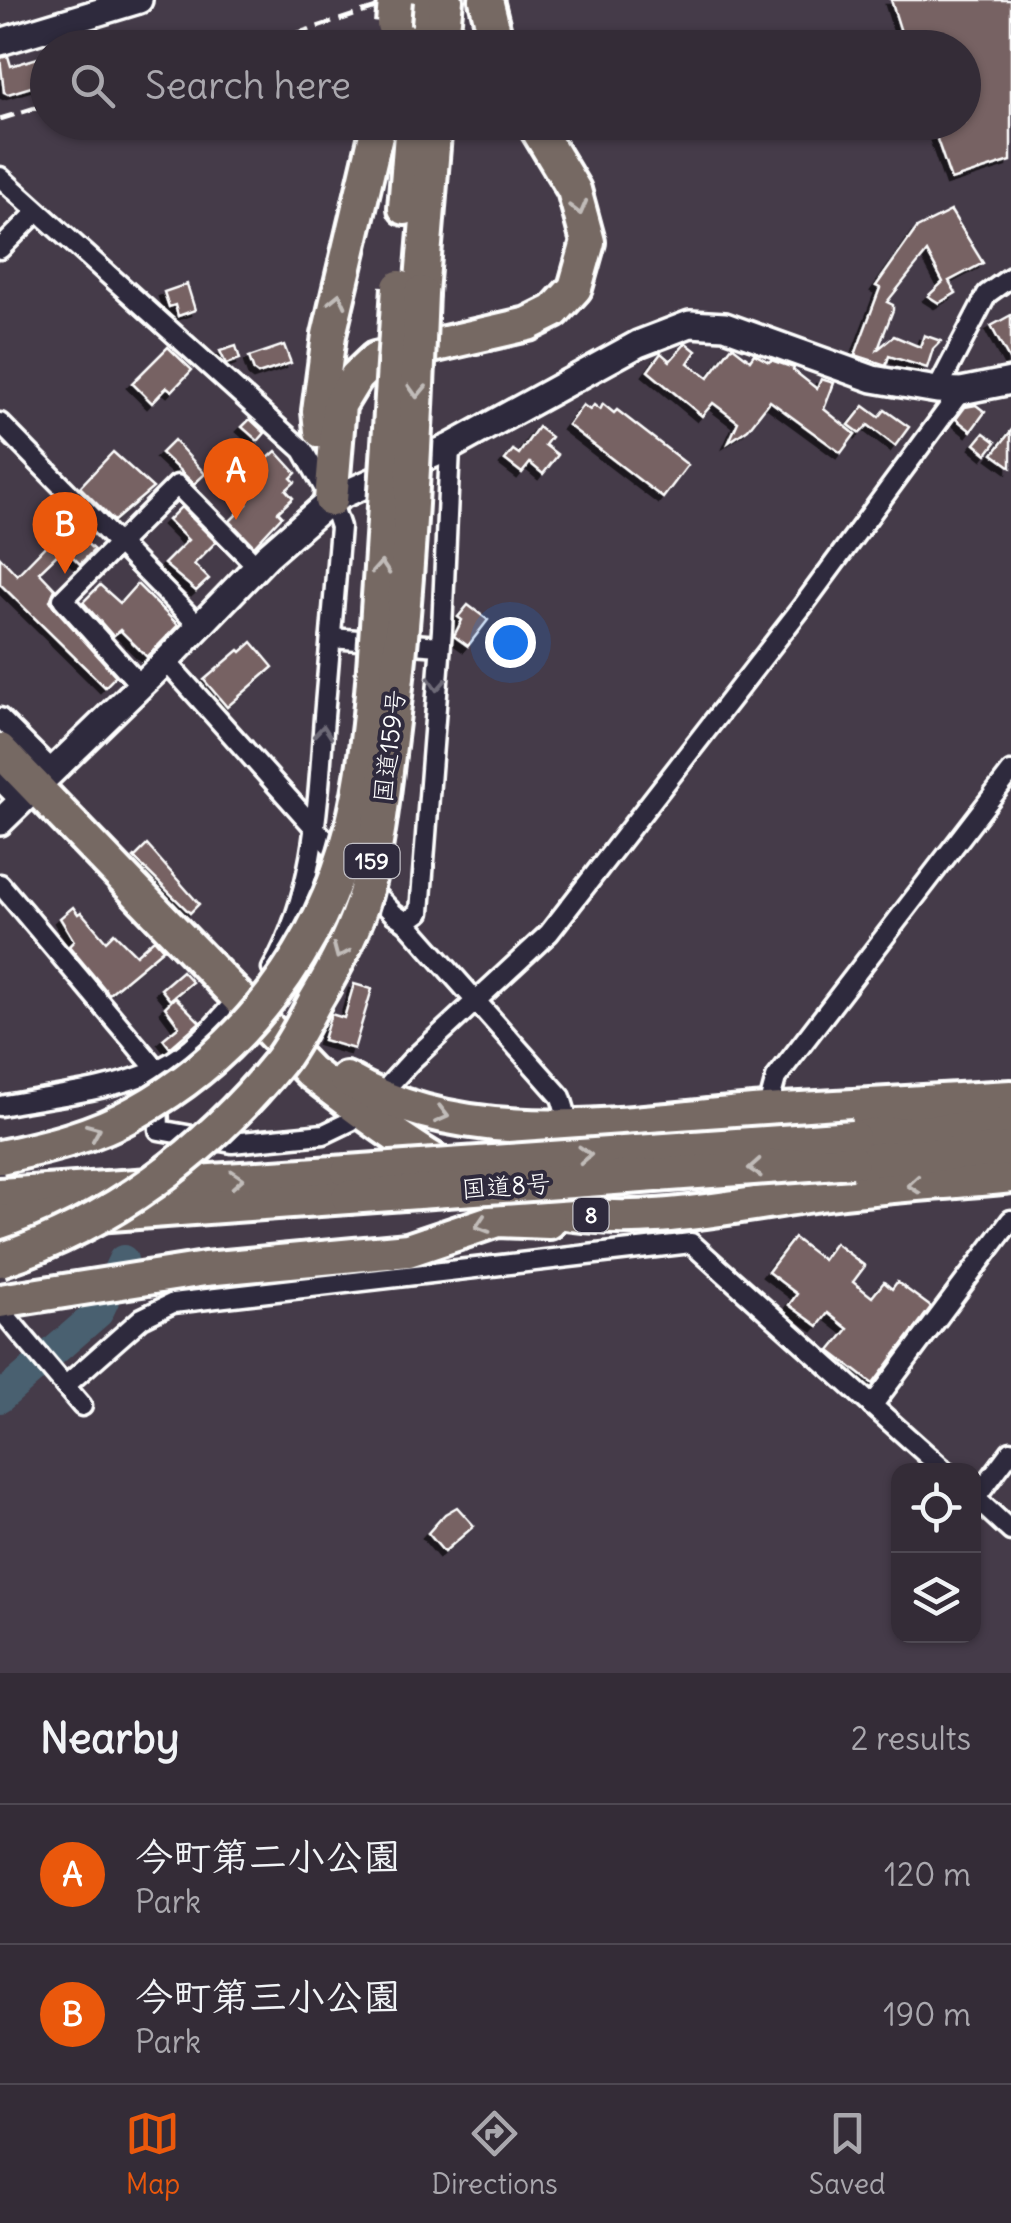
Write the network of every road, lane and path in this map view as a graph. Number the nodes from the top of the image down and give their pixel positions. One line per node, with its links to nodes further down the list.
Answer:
1 (138, 0): 3 (street)
2 (486, 2): 4 (highway)
3 (39, 30)
4 (493, 30)
5 (30, 33): 6 (street)
6 (0, 42)
7 (376, 140): 20 (highway, one-way to 7)
8 (412, 140): 15 (highway, 国道159号 / 159)
9 (432, 140): 15 (highway, 国道159号 / 159)
10 (544, 140): 20 (highway, one-way to 20)
11 (0, 178): 12 (street)
12 (37, 212): 13 (street); 20 (street)
13 (0, 249)
14 (1011, 277): 17 (street)
15 (410, 290): 49 (highway, 国道159号 / 159, one-way to 15, bridge); 57 (highway, 国道159号 / 159, one-way to 57, bridge)
16 (1011, 381): 17 (street)
17 (949, 390): 19 (street); 38 (street)
18 (0, 423): 21 (street)
19 (450, 447): 20 (street); 25 (street)
20 (331, 500): 22 (street); 24 (street)
21 (118, 544): 22 (street); 23 (street); 27 (street)
22 (258, 567): 23 (street)
23 (200, 627): 26 (street)
24 (331, 638): 25 (street); 34 (street, one-way to 24)
25 (440, 646): 36 (street, one-way to 36)
26 (166, 661): 27 (street); 34 (street)
27 (141, 686): 32 (street)
28 (0, 718): 32 (street)
29 (0, 750): 32 (highway, 8)
30 (1011, 772): 43 (street)
31 (0, 781): 32 (street)
32 (38, 788): 33 (street); 37 (highway, 8)
33 (0, 822)
34 (316, 830): 36 (street); 37 (street)
35 (0, 884): 39 (street)
36 (406, 922): 38 (street)
37 (250, 993): 39 (street); 46 (highway, 8, one-way to 46); 54 (highway, 8)
38 (476, 1002): 40 (street); 46 (street)
39 (157, 1070): 42 (street); 44 (street)
40 (390, 1084)
41 (1011, 1097): 43 (highway, 8)
42 (0, 1106)
43 (767, 1111): 46 (highway, 8)
44 (351, 1120)
45 (1011, 1124): 48 (highway, 国道8号 / 8)
46 (570, 1127)
47 (1011, 1148): 48 (highway, 国道8号 / 8)
48 (853, 1149): 51 (highway, 国道8号 / 8, bridge)
49 (0, 1157)
50 (1011, 1176): 54 (highway, 8, one-way to 54)
51 (348, 1184): 52 (highway, 国道8号 / 8, one-way to 51); 55 (highway, 国道8号 / 8)
52 (0, 1195)
53 (1011, 1202): 56 (street)
54 (648, 1217): 58 (highway, one-way to 58)
55 (0, 1222)
56 (1007, 1230): 62 (street)
57 (0, 1260)
58 (0, 1301)
59 (0, 1309): 60 (street)
60 (65, 1386): 61 (street); 62 (street)
61 (82, 1406)
62 (872, 1406): 64 (street)
63 (1011, 1451): 65 (street)
64 (936, 1463)
65 (981, 1489)
66 (981, 1504): 67 (street)
67 (1011, 1531)

